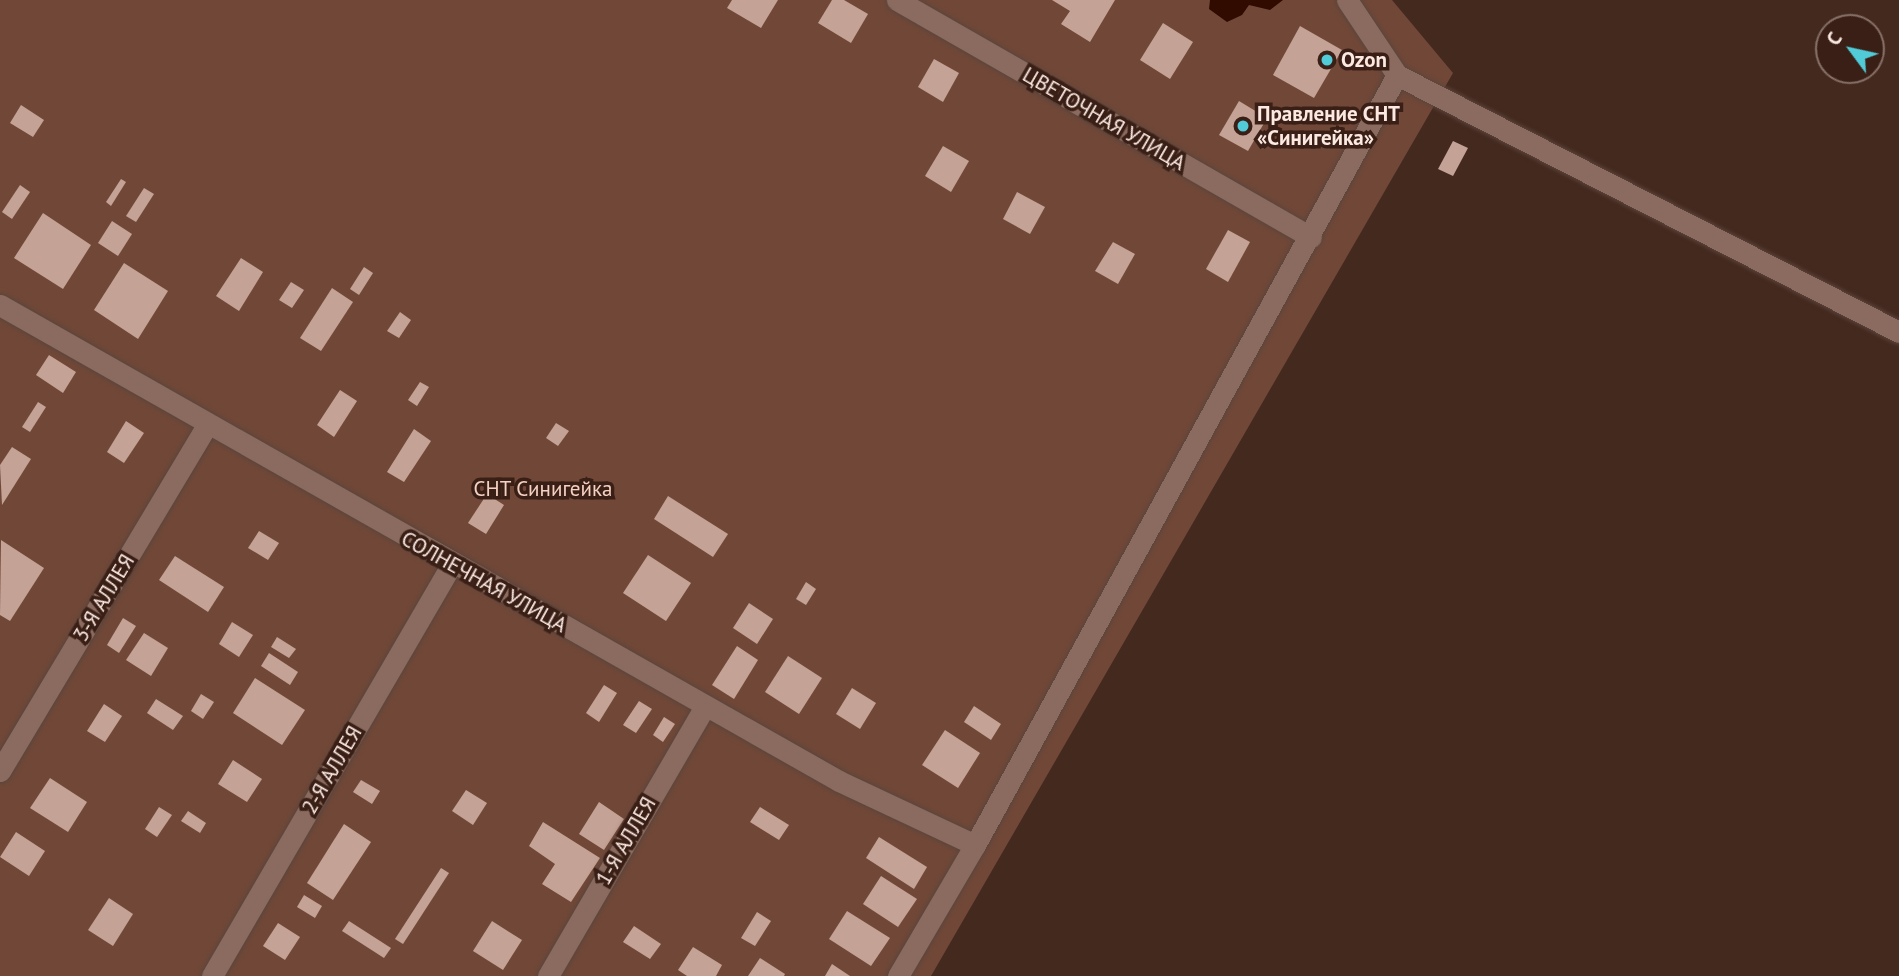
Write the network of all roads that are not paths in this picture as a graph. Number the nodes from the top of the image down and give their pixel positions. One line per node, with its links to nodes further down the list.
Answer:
1 (897, 0): 4 (street, ЦВЕТОЧНАЯ УЛИЦА)
2 (1347, 0): 3 (street)
3 (1397, 75): 4 (street); 6 (street)
4 (1311, 237): 11 (street)
5 (0, 305): 7 (street, СОЛНЕЧНАЯ УЛИЦА)
6 (1899, 332)
7 (207, 425): 8 (street, СОЛНЕЧНАЯ УЛИЦА); 10 (street, 3-Я АЛЛЕЯ)
8 (452, 564): 9 (street, СОЛНЕЧНАЯ УЛИЦА); 12 (street, 2-Я АЛЛЕЯ)
9 (705, 706): 11 (street, СОЛНЕЧНАЯ УЛИЦА); 13 (street, 1-Я АЛЛЕЯ)
10 (0, 771)
11 (975, 845): 14 (street)
12 (212, 976)
13 (548, 976)
14 (898, 976)

